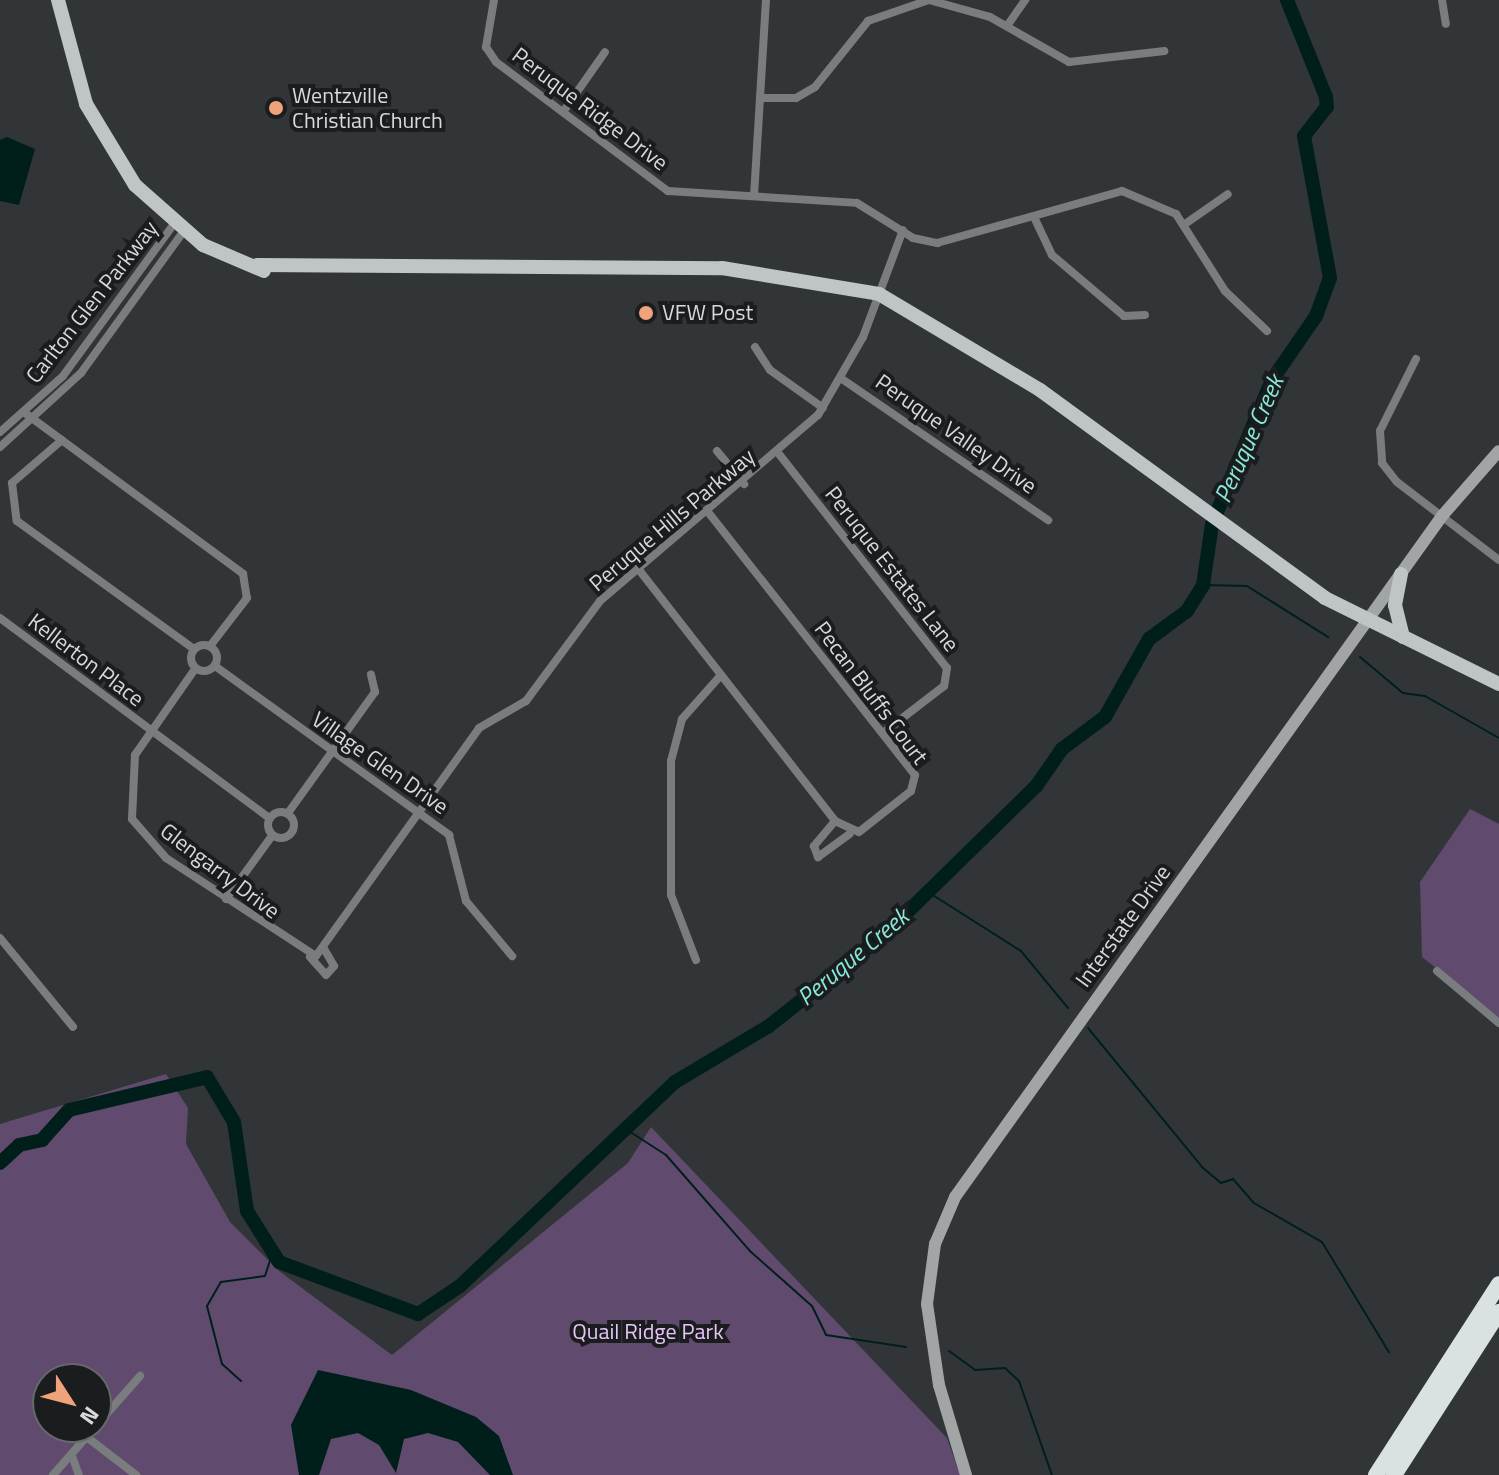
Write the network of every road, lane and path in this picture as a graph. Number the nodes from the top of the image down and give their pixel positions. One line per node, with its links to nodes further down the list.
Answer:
1 (58, 0): 16 (main road)
2 (494, 0): 11 (street, Peruque Ridge Drive)
3 (766, 0): 10 (street)
4 (1025, 0): 7 (street)
5 (1442, 0): 6 (street)
6 (1446, 24)
7 (1007, 26): 8 (street); 10 (street)
8 (1164, 51)
9 (605, 52): 11 (street)
10 (760, 98): 13 (street)
11 (563, 112): 13 (street, Peruque Ridge Drive)
12 (1228, 194): 15 (street)
13 (754, 196): 17 (street, Peruque Ridge Drive)
14 (1034, 217): 15 (street, Peruque Ridge Drive); 17 (street, Peruque Ridge Drive); 19 (street)
15 (1185, 224): 20 (street)
16 (179, 228): 18 (main road); 25 (street, Carlton Glen Parkway); 26 (street, Carlton Glen Parkway)
17 (903, 230): 18 (street, Peruque Hills Parkway)
18 (879, 294): 23 (street, Peruque Hills Parkway); 41 (main road)
19 (1145, 315)
20 (1267, 331)
21 (755, 347): 24 (street)
22 (1416, 359): 35 (street)
23 (842, 379): 24 (street, Peruque Hills Parkway); 36 (street, Peruque Valley Drive)
24 (823, 408): 32 (street, Peruque Hills Parkway)
25 (25, 413): 26 (street); 27 (street, Carlton Glen Parkway)
26 (38, 419): 28 (street); 29 (street, Carlton Glen Parkway)
27 (0, 432)
28 (62, 440): 43 (street); 44 (street)
29 (0, 447)
30 (717, 451): 33 (street)
31 (1499, 451): 35 (main road, Interstate Drive)
32 (779, 454): 33 (street, Peruque Hills Parkway); 51 (street, Peruque Estates Lane)
33 (744, 484): 34 (street, Peruque Hills Parkway)
34 (708, 512): 38 (street, Peruque Hills Parkway); 51 (street, Pecan Bluffs Court)
35 (1442, 516): 37 (street); 39 (main road, Interstate Drive)
36 (1048, 520)
37 (1499, 560)
38 (636, 566): 48 (street); 54 (street, Peruque Hills Parkway)
39 (1401, 574): 41 (main road, Interstate Drive); 42 (main road)
40 (0, 618): 50 (street, Kellerton Place)
41 (1368, 620): 42 (main road); 78 (main road, Interstate Drive)
42 (1403, 637): 49 (main road)
43 (210, 646): 44 (street); 45 (street)
44 (194, 649): 46 (street)
45 (215, 666): 46 (street); 52 (street, Village Glen Drive)
46 (195, 669): 50 (street, Glengarry Drive)
47 (371, 674): 52 (street)
48 (721, 675): 56 (street); 64 (street)
49 (1499, 684)
50 (151, 730): 55 (street, Kellerton Place); 59 (street, Glengarry Drive)
51 (883, 733): 57 (street, Pecan Bluffs Court)
52 (333, 752): 53 (street); 54 (street, Village Glen Drive)
53 (288, 813): 55 (street); 58 (street)
54 (419, 813): 61 (street, Peruque Hills Parkway); 63 (street, Village Glen Drive)
55 (269, 818): 58 (street)
56 (835, 821): 57 (street); 57 (street)
57 (850, 834)
58 (272, 836): 59 (street)
59 (226, 899): 62 (street, Glengarry Drive)
60 (0, 938): 67 (street)
61 (324, 949): 62 (street, Peruque Hills Parkway); 62 (street, Peruque Hills Parkway)
62 (313, 956)
63 (512, 956)
64 (696, 960)
65 (1437, 971): 66 (street)
66 (1499, 1023)
67 (73, 1027)
68 (1499, 1284): 79 (highway)
69 (1499, 1312): 80 (highway)
70 (140, 1376): 71 (street)
71 (112, 1409)
72 (84, 1443): 74 (street)
73 (94, 1443): 77 (street)
74 (72, 1456): 75 (street); 76 (street)
75 (53, 1475)
76 (79, 1475)
77 (136, 1475)
78 (966, 1475)
79 (1376, 1475)
80 (1394, 1475)

